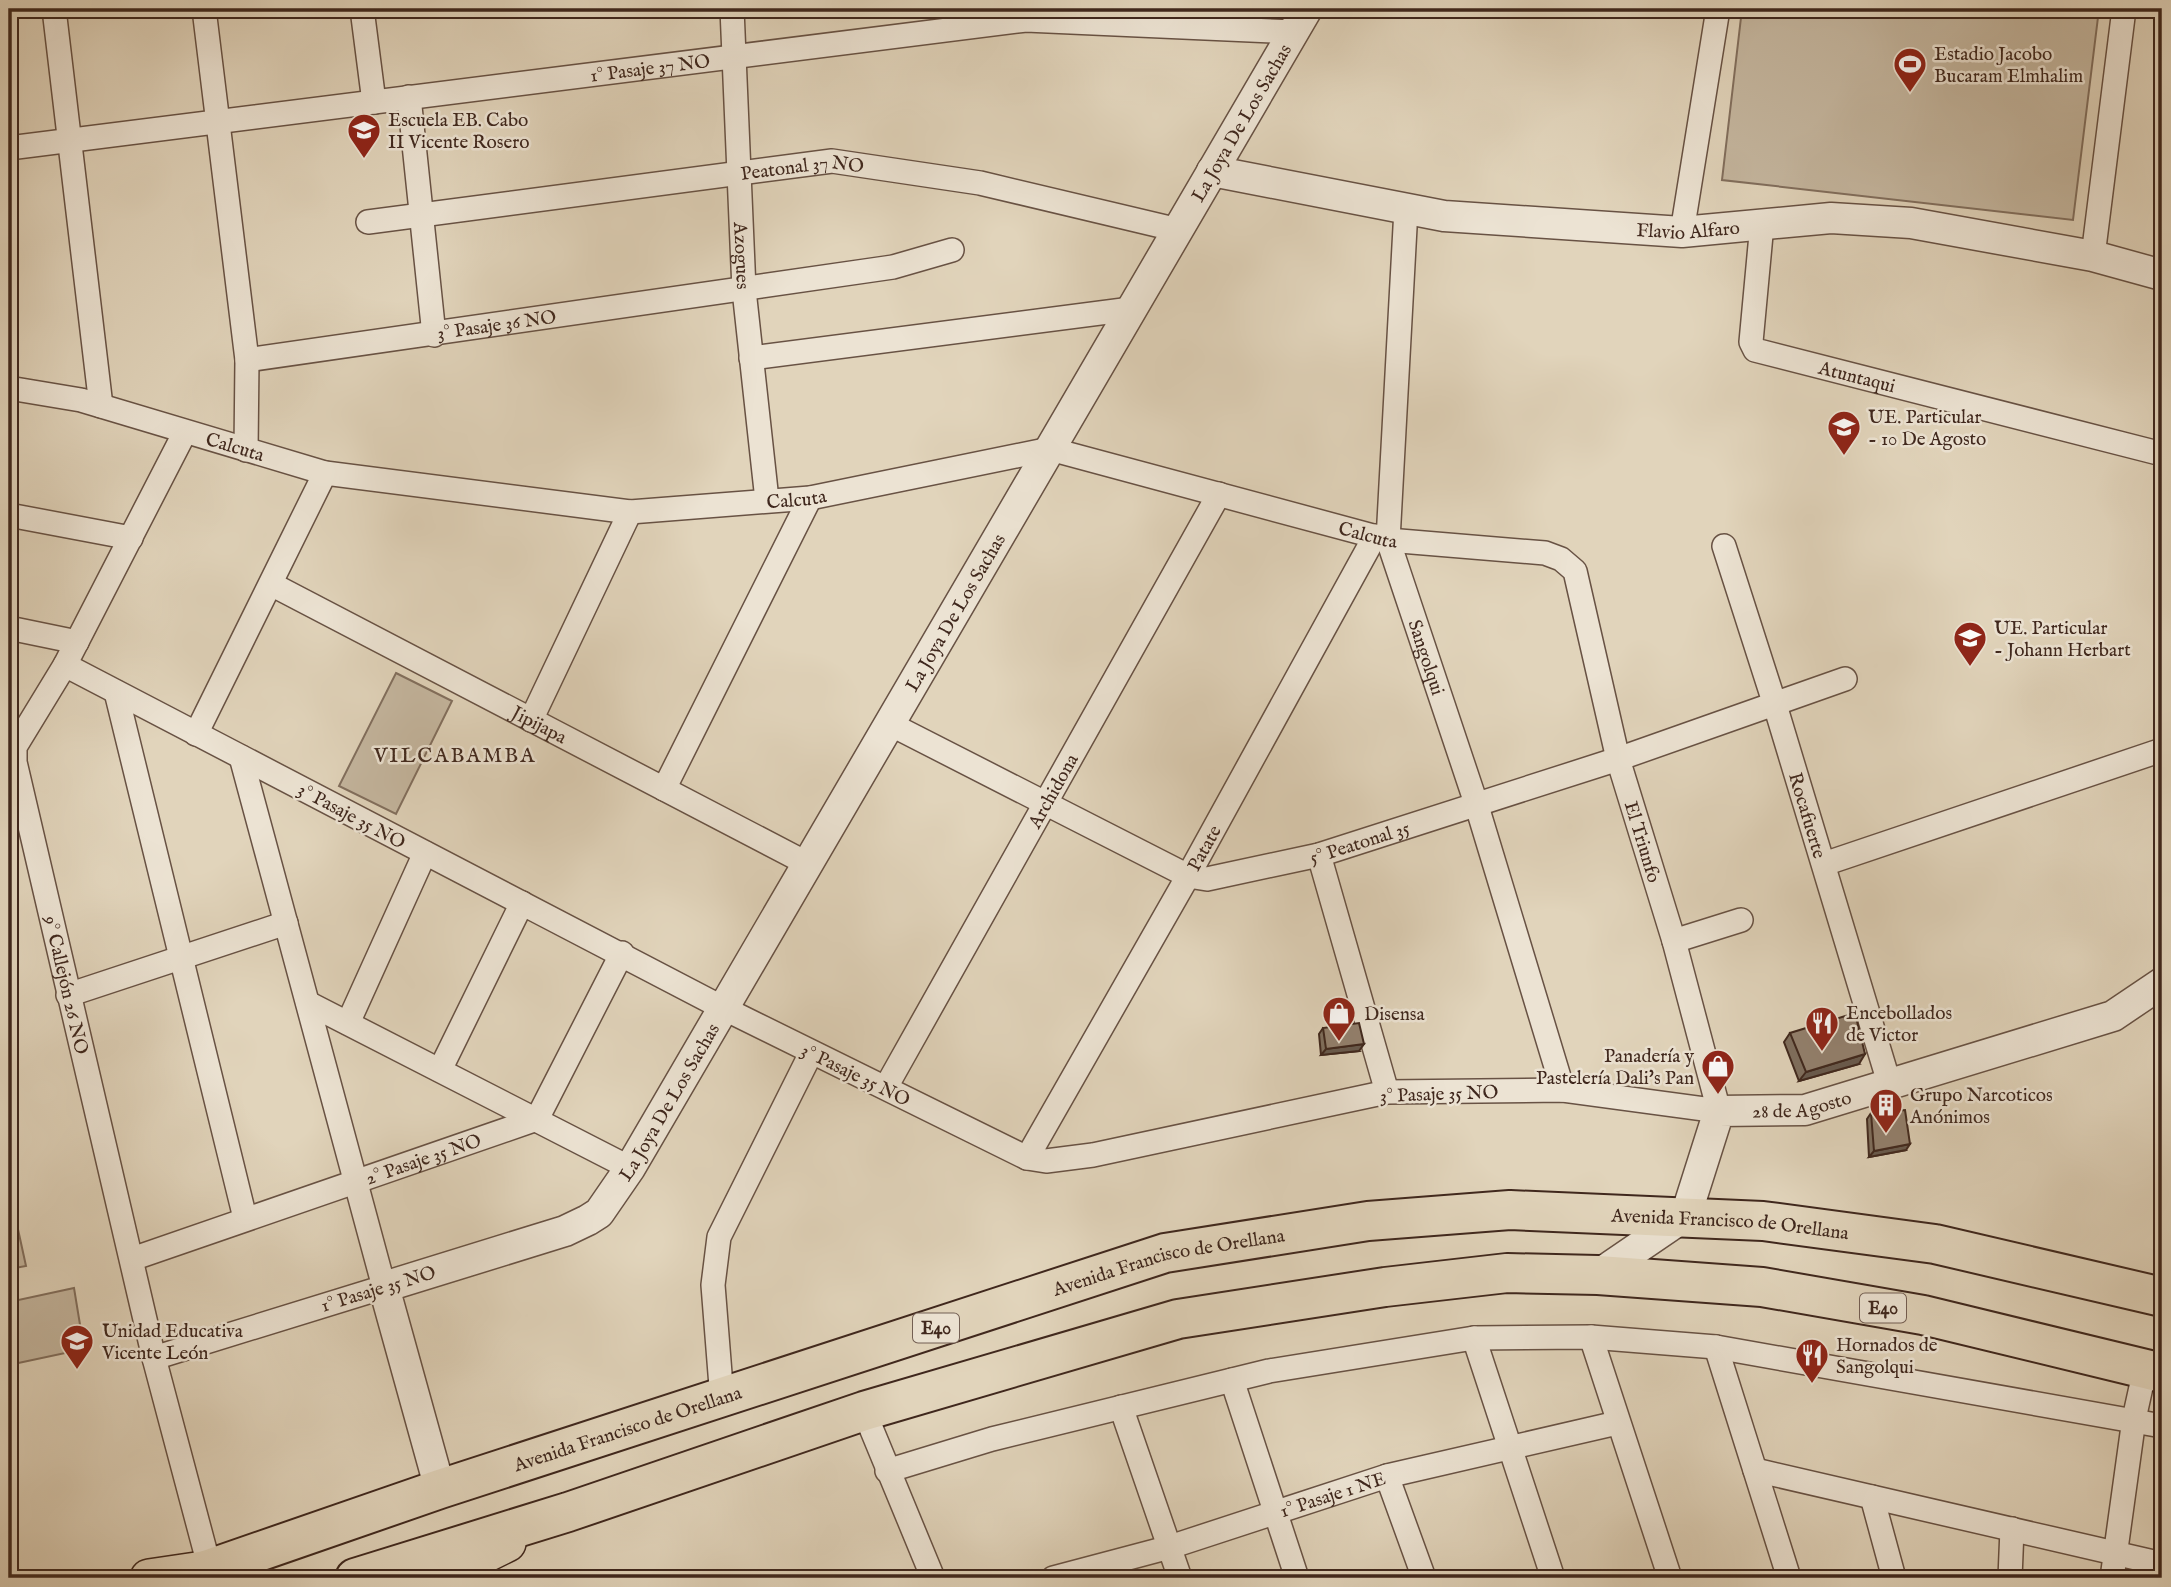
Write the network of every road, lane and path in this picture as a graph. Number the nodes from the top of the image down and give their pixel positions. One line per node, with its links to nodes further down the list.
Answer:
1 (54, 9): 12 (street)
2 (204, 9): 11 (street)
3 (362, 9): 10 (street)
4 (732, 9): 8 (street, Azogues)
5 (1718, 9): 21 (street)
6 (2124, 9): 23 (street)
7 (1300, 20): 8 (street, 1° Pasaje 37 NO); 14 (street, La Joya De Los Sachas)
8 (734, 56): 9 (street, 1° Pasaje 37 NO); 15 (street, Azogues)
9 (409, 97): 10 (street, 1° Pasaje 37 NO); 17 (street)
10 (374, 102): 11 (street, 1° Pasaje 37 NO)
11 (220, 121): 12 (street, 1° Pasaje 37 NO); 29 (street)
12 (69, 140): 13 (street, 1° Pasaje 37 NO); 31 (street)
13 (9, 148)
14 (1212, 171): 16 (street, Flavio Alfaro); 20 (street, La Joya De Los Sachas)
15 (740, 172): 17 (street, Peatonal 37 NO); 20 (street, Peatonal 37 NO); 25 (street, Azogues)
16 (1406, 209): 21 (street, Flavio Alfaro); 43 (street, Sangolqui)
17 (421, 213): 18 (street, Peatonal 37 NO); 27 (street)
18 (368, 222)
19 (1762, 225): 21 (street, Flavio Alfaro); 23 (street, Flavio Alfaro); 35 (street, Atuntaqui)
20 (1178, 230): 26 (street, La Joya De Los Sachas)
21 (1682, 232)
22 (952, 250): 25 (street, 3° Pasaje 36 NO)
23 (2093, 256): 24 (street, Flavio Alfaro)
24 (2162, 275)
25 (744, 290): 27 (street, 3° Pasaje 36 NO); 28 (street, Azogues)
26 (1132, 309): 28 (street); 33 (street, La Joya De Los Sachas)
27 (433, 335): 29 (street, 3° Pasaje 36 NO)
28 (751, 358): 39 (street, Azogues)
29 (247, 360): 34 (street)
30 (9, 387): 31 (street, Calcuta)
31 (101, 407): 32 (street, Calcuta)
32 (185, 432): 34 (street, Calcuta); 42 (street, 9° Callejón 26 NO)
33 (1050, 449): 37 (street, Calcuta); 38 (street, Calcuta); 54 (street, La Joya De Los Sachas)
34 (246, 450): 36 (street, Calcuta)
35 (2162, 454)
36 (325, 473): 40 (street, Calcuta); 46 (street)
37 (1219, 494): 43 (street, Calcuta); 61 (street, Archidona)
38 (810, 498): 39 (street, Calcuta); 60 (street)
39 (767, 500): 40 (street, Calcuta)
40 (630, 512): 53 (street)
41 (9, 516): 42 (street)
42 (131, 538): 48 (street, 9° Callejón 26 NO)
43 (1381, 538): 45 (street, Calcuta); 62 (street, Sangolqui); 67 (street, Patate)
44 (1724, 546): 52 (street, Rocafuerte)
45 (1575, 571): 59 (street, El Triunfo)
46 (271, 584): 53 (street, Jipijapa); 55 (street)
47 (9, 628): 48 (street)
48 (77, 642): 49 (street, 9° Callejón 26 NO)
49 (65, 666): 51 (street, 3° Pasaje 35 NO); 56 (street, 9° Callejón 26 NO)
50 (1845, 678): 52 (street, 5° Peatonal 35)
51 (116, 692): 55 (street, 3° Pasaje 35 NO); 73 (street)
52 (1775, 705): 59 (street, 5° Peatonal 35); 66 (street, Rocafuerte)
53 (531, 720): 60 (street, Jipijapa)
54 (890, 724): 61 (street, 5° Peatonal 35); 65 (street, La Joya De Los Sachas)
55 (196, 734): 58 (street, 3° Pasaje 35 NO)
56 (12, 748): 75 (street, 9° Callejón 26 NO)
57 (2162, 750): 66 (street)
58 (241, 757): 63 (street, 3° Pasaje 35 NO); 70 (street)
59 (1618, 759): 62 (street, 5° Peatonal 35); 71 (street, El Triunfo)
60 (664, 789): 65 (street, Jipijapa)
61 (1045, 800): 67 (street, 5° Peatonal 35); 82 (street, Archidona)
62 (1476, 803): 64 (street, 5° Peatonal 35); 83 (street, Sangolqui)
63 (425, 853): 68 (street, 3° Pasaje 35 NO); 78 (street)
64 (1320, 855): 67 (street, 5° Peatonal 35); 84 (street)
65 (808, 864): 77 (street, La Joya De Los Sachas)
66 (1824, 864): 81 (street, Rocafuerte)
67 (1188, 876): 87 (street, Patate)
68 (522, 903): 72 (street, 3° Pasaje 35 NO); 80 (street)
69 (1741, 920): 71 (street)
70 (286, 923): 73 (street); 76 (street)
71 (1674, 940): 85 (street, El Triunfo)
72 (622, 953): 77 (street, 3° Pasaje 35 NO); 86 (street)
73 (181, 958): 75 (street); 92 (street)
74 (2162, 983): 81 (street, 28 de Agosto)
75 (68, 995): 93 (street, 9° Callejón 26 NO)
76 (308, 1003): 78 (street); 89 (street)
77 (723, 1008): 79 (street, 3° Pasaje 35 NO); 88 (street, La Joya De Los Sachas)
78 (348, 1023): 80 (street)
79 (811, 1052): 82 (street, 3° Pasaje 35 NO); 103 (street)
80 (440, 1070): 86 (street)
81 (1890, 1086): 85 (street, 28 de Agosto)
82 (886, 1087): 87 (street, 3° Pasaje 35 NO)
83 (1563, 1090): 84 (street, 3° Pasaje 35 NO); 85 (street, 3° Pasaje 35 NO)
84 (1387, 1092): 87 (street, 3° Pasaje 35 NO)
85 (1719, 1111): 91 (street)
86 (537, 1119): 88 (street); 89 (street, 2° Pasaje 35 NO)
87 (1027, 1157)
88 (630, 1168): 90 (street, La Joya De Los Sachas)
89 (356, 1179): 92 (street, 2° Pasaje 35 NO); 95 (street)
90 (599, 1213): 95 (street, 1° Pasaje 35 NO)
91 (1686, 1215): 94 (street); 96 (highway, Avenida Francisco de Orellana / E40); 103 (highway, Avenida Francisco de Orellana / E40)
92 (245, 1218): 93 (street, 2° Pasaje 35 NO)
93 (132, 1259): 100 (street, 9° Callejón 26 NO)
94 (1598, 1275): 101 (highway, E40); 105 (highway, E40)
95 (384, 1286): 100 (street, 1° Pasaje 35 NO); 113 (street)
96 (2162, 1297)
97 (1591, 1337): 98 (street); 99 (street); 107 (street)
98 (1474, 1338): 102 (street); 109 (street)
99 (1716, 1347): 106 (street); 110 (street)
100 (154, 1358): 121 (street, 9° Callejón 26 NO)
101 (2153, 1371): 106 (street)
102 (1232, 1380): 104 (street); 116 (street)
103 (722, 1399): 113 (highway, Avenida Francisco de Orellana / E40)
104 (1121, 1407): 111 (street); 118 (street)
105 (864, 1411): 111 (street); 115 (highway, E40)
106 (2134, 1419): 108 (street); 119 (street)
107 (1618, 1423): 109 (street, 1° Pasaje 1 NE); 131 (street)
108 (2162, 1426)
109 (1510, 1446): 112 (street, 1° Pasaje 1 NE); 130 (street)
110 (1755, 1470): 114 (street); 132 (street)
111 (887, 1471): 125 (street)
112 (1387, 1476): 116 (street, 1° Pasaje 1 NE); 129 (street)
113 (440, 1489): 121 (highway, Avenida Francisco de Orellana / E40)
114 (1872, 1497): 117 (street); 133 (street)
115 (568, 1512): 123 (highway); 124 (main road, E40)
116 (1274, 1514): 118 (street, 1° Pasaje 1 NE); 128 (street)
117 (2012, 1529): 119 (street); 134 (street)
118 (1170, 1547): 126 (street, 1° Pasaje 1 NE); 127 (street)
119 (2114, 1553): 120 (street); 135 (street)
120 (2162, 1564)
121 (197, 1574): 122 (main road, Avenida Francisco de Orellana / E40)
122 (149, 1578)
123 (355, 1578)
124 (436, 1578)
125 (933, 1578)
126 (1057, 1578)
127 (1180, 1578)
128 (1297, 1578)
129 (1424, 1578)
130 (1553, 1578)
131 (1671, 1578)
132 (1788, 1578)
133 (1894, 1578)
134 (2010, 1578)
135 (2112, 1578)

